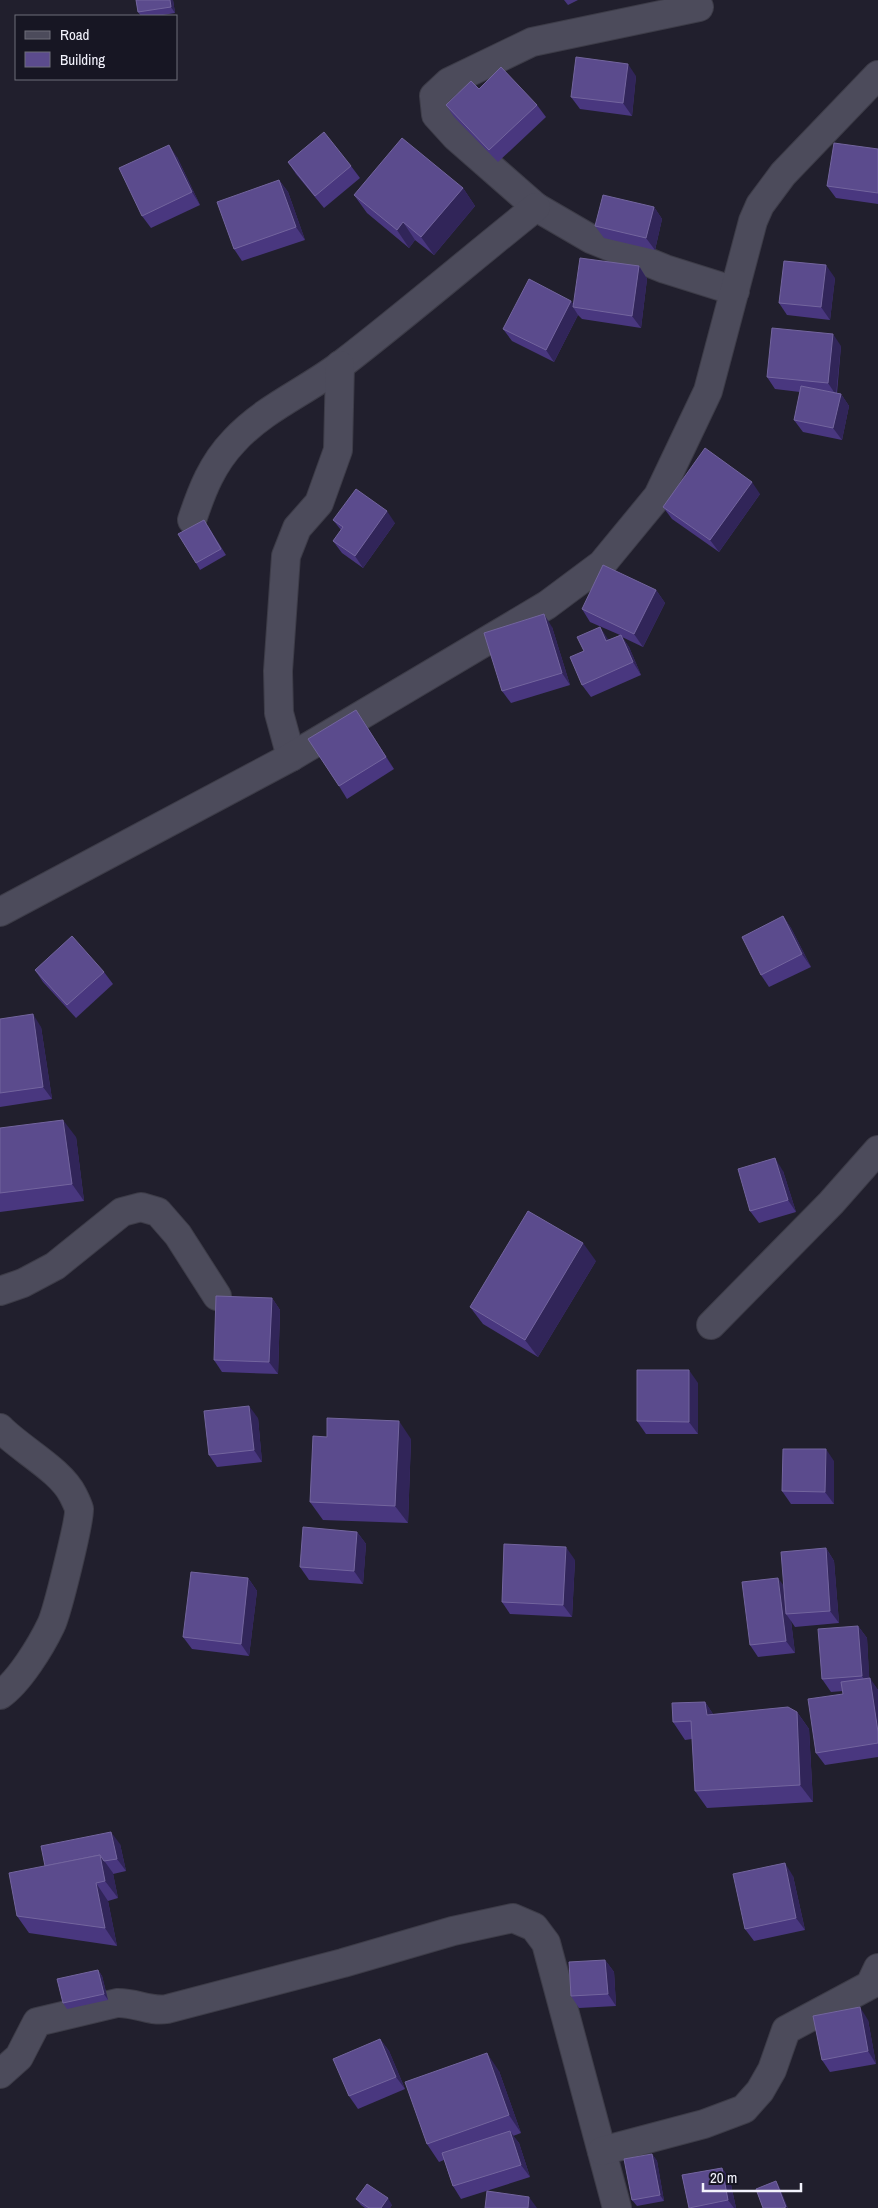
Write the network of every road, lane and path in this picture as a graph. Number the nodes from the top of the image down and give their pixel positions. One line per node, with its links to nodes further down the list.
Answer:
1 (699, 7): 3 (street)
2 (878, 75): 4 (street)
3 (536, 207): 4 (street); 5 (street)
4 (735, 291): 7 (street)
5 (340, 365): 6 (street); 7 (street)
6 (192, 520)
7 (291, 757): 8 (street)
8 (0, 912)
9 (878, 1150): 12 (street)
10 (0, 1291): 11 (street)
11 (217, 1296)
12 (711, 1325)
13 (0, 1428): 14 (street)
14 (0, 1696)
15 (878, 1968): 17 (street)
16 (0, 2074): 17 (street)
17 (602, 2151): 18 (street)
18 (617, 2208)

